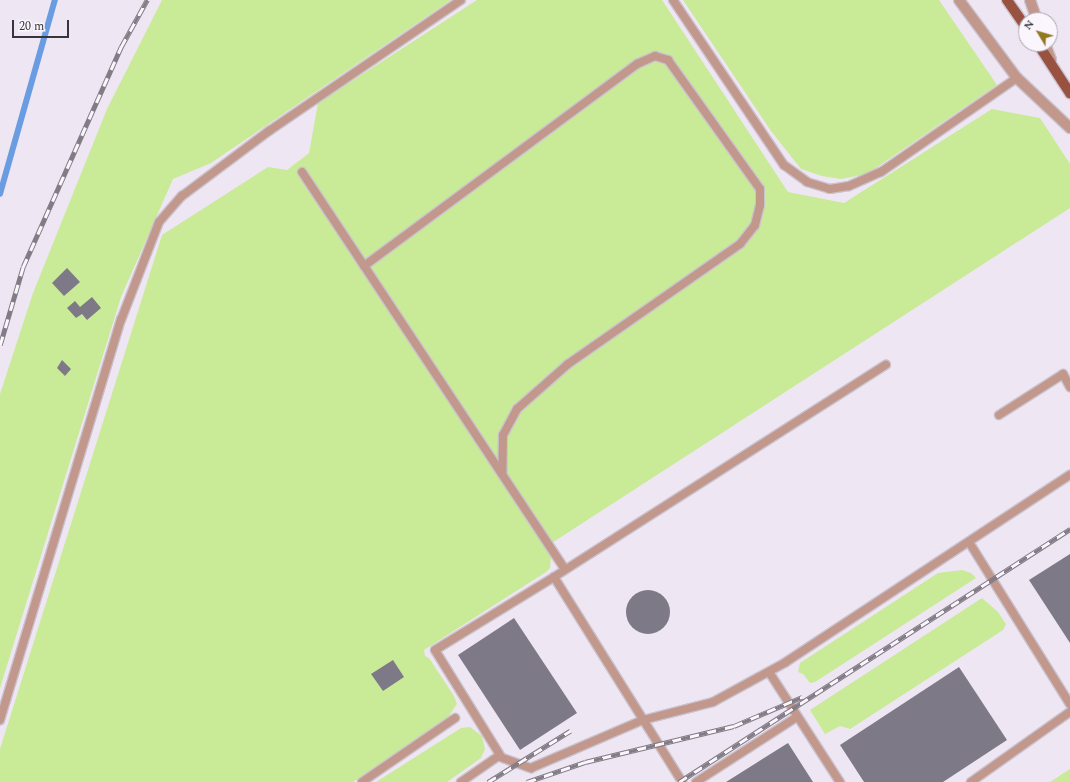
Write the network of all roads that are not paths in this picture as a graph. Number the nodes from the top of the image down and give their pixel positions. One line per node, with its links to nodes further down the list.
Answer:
1 (460, 0): 29 (lane)
2 (673, 0): 11 (lane)
3 (959, 0): 11 (street)
4 (1007, 0): 7 (main road)
5 (1030, 0): 6 (street)
6 (1034, 12)
7 (1018, 16)
8 (1044, 52): 10 (main road)
9 (1048, 52): 10 (street)
10 (1052, 64): 12 (main road)
11 (1017, 78): 13 (street)
12 (1070, 93)
13 (1070, 128)
14 (302, 172): 15 (lane)
15 (364, 266): 19 (lane); 19 (lane)
16 (886, 365): 22 (lane)
17 (1070, 386): 18 (lane)
18 (999, 414)
19 (502, 474): 22 (lane)
20 (1070, 475): 21 (lane)
21 (969, 542): 24 (lane); 25 (lane)
22 (565, 569): 23 (lane)
23 (554, 577): 30 (lane); 31 (lane)
24 (768, 672): 27 (lane); 30 (lane)
25 (1070, 704)
26 (1070, 712): 37 (lane)
27 (797, 717): 35 (lane); 36 (lane)
28 (455, 718): 32 (lane)
29 (0, 720)
30 (643, 720): 31 (lane); 34 (lane)
31 (500, 757): 33 (lane)
32 (362, 782)
33 (461, 782)
34 (682, 782)
35 (696, 782)
36 (840, 782)
37 (971, 782)

